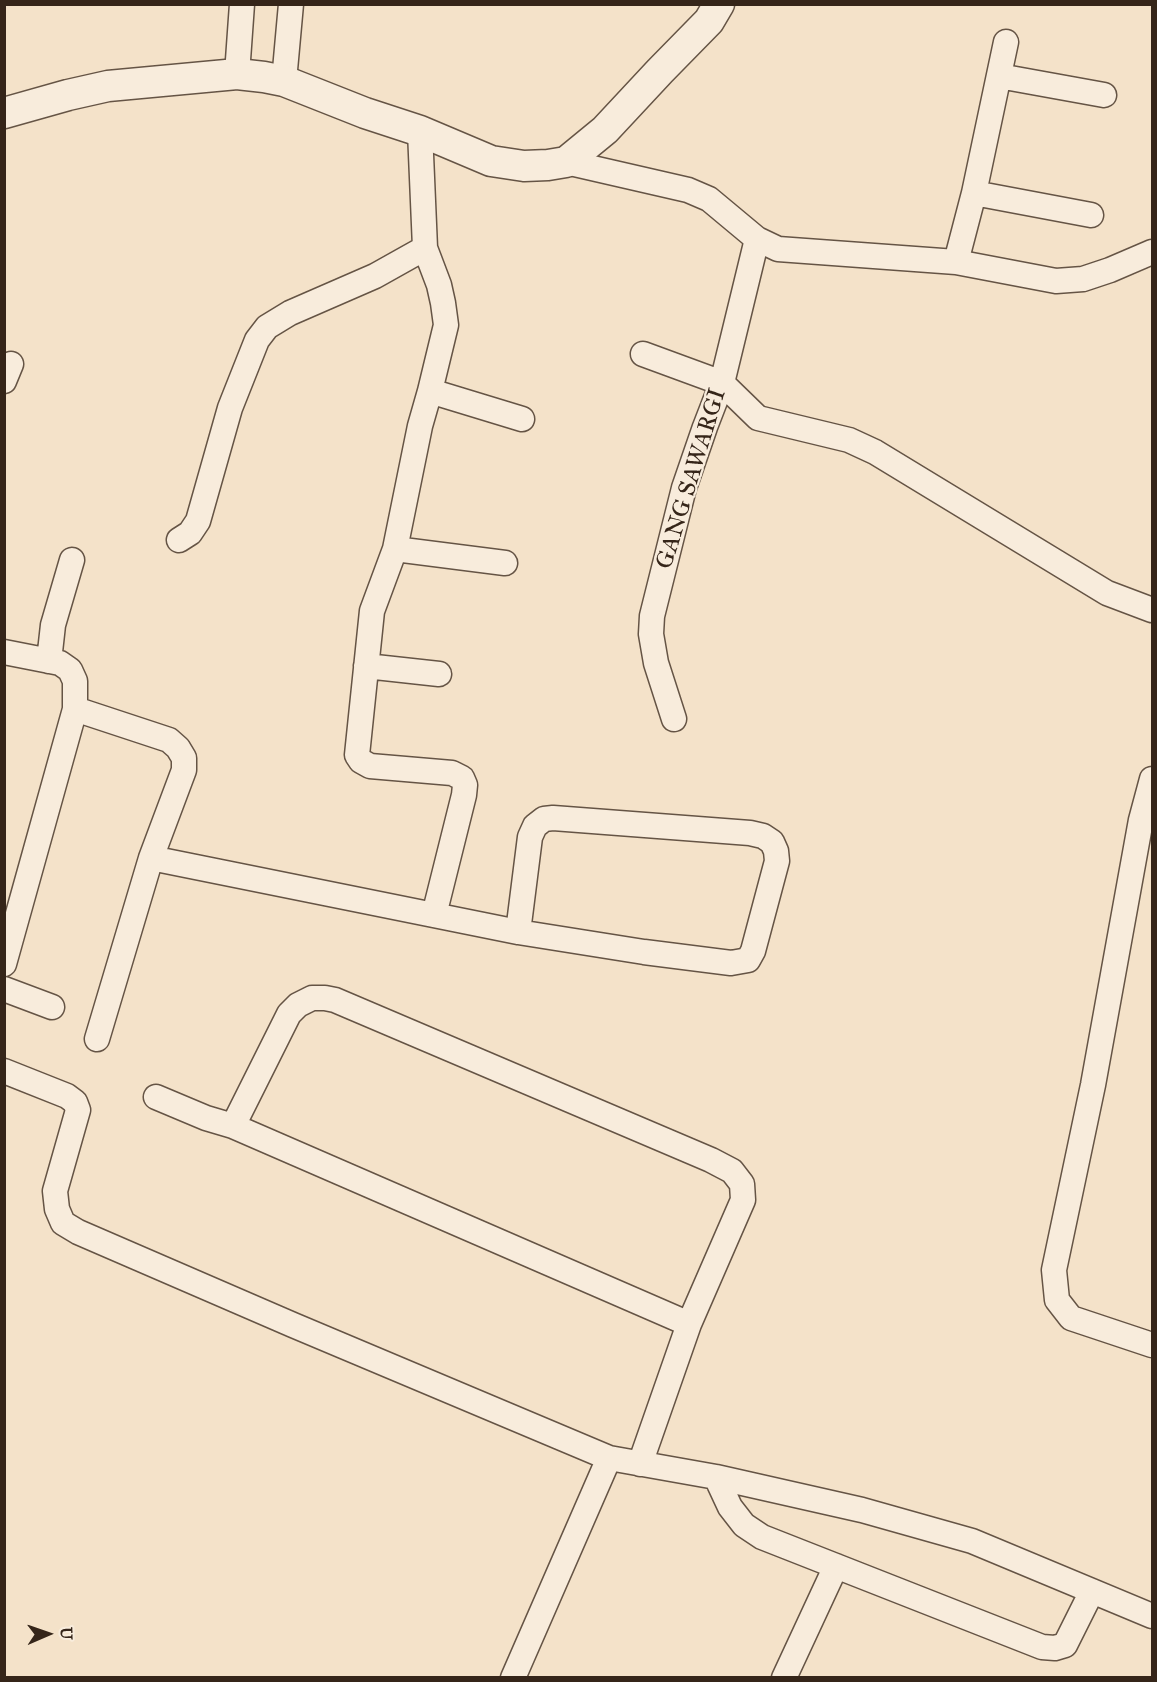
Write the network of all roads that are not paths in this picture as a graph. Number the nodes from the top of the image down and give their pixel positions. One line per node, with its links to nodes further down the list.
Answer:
1 (243, 4): 5 (street)
2 (291, 4): 7 (street)
3 (719, 4): 11 (street)
4 (1006, 42): 6 (street)
5 (237, 74): 7 (street); 9 (street)
6 (999, 76): 8 (street); 12 (street)
7 (284, 81): 10 (street)
8 (1104, 95)
9 (4, 113)
10 (420, 131): 11 (street); 15 (street)
11 (566, 162): 14 (street)
12 (974, 193): 13 (street); 17 (street)
13 (1091, 215)
14 (757, 239): 17 (street); 19 (street, GANG SAWARGI)
15 (425, 248): 20 (street); 22 (street)
16 (1152, 252): 17 (street)
17 (956, 262)
18 (643, 354): 19 (street)
19 (722, 383): 26 (street); 32 (street, GANG SAWARGI)
20 (430, 391): 21 (street); 23 (street)
21 (522, 419)
22 (179, 540)
23 (395, 549): 25 (street); 29 (street)
24 (72, 560): 28 (street)
25 (505, 563)
26 (1152, 610)
27 (4, 652): 28 (street)
28 (49, 661): 31 (street)
29 (366, 666): 30 (street); 35 (street)
30 (439, 674)
31 (75, 708): 34 (street); 37 (street)
32 (674, 719)
33 (1152, 779): 45 (street)
34 (151, 858): 35 (street); 40 (street)
35 (434, 915): 36 (street)
36 (518, 932): 36 (street)
37 (5, 962)
38 (4, 989): 39 (street)
39 (52, 1007)
40 (97, 1039)
41 (4, 1071): 46 (street)
42 (156, 1097): 43 (street)
43 (233, 1126): 44 (street); 44 (street)
44 (688, 1324): 47 (street)
45 (1152, 1345)
46 (609, 1458): 47 (street); 52 (street)
47 (639, 1464): 48 (street)
48 (717, 1477): 49 (street); 50 (street)
49 (836, 1566): 50 (street); 53 (street)
50 (1092, 1591): 51 (street)
51 (1152, 1616)
52 (513, 1677)
53 (784, 1677)

